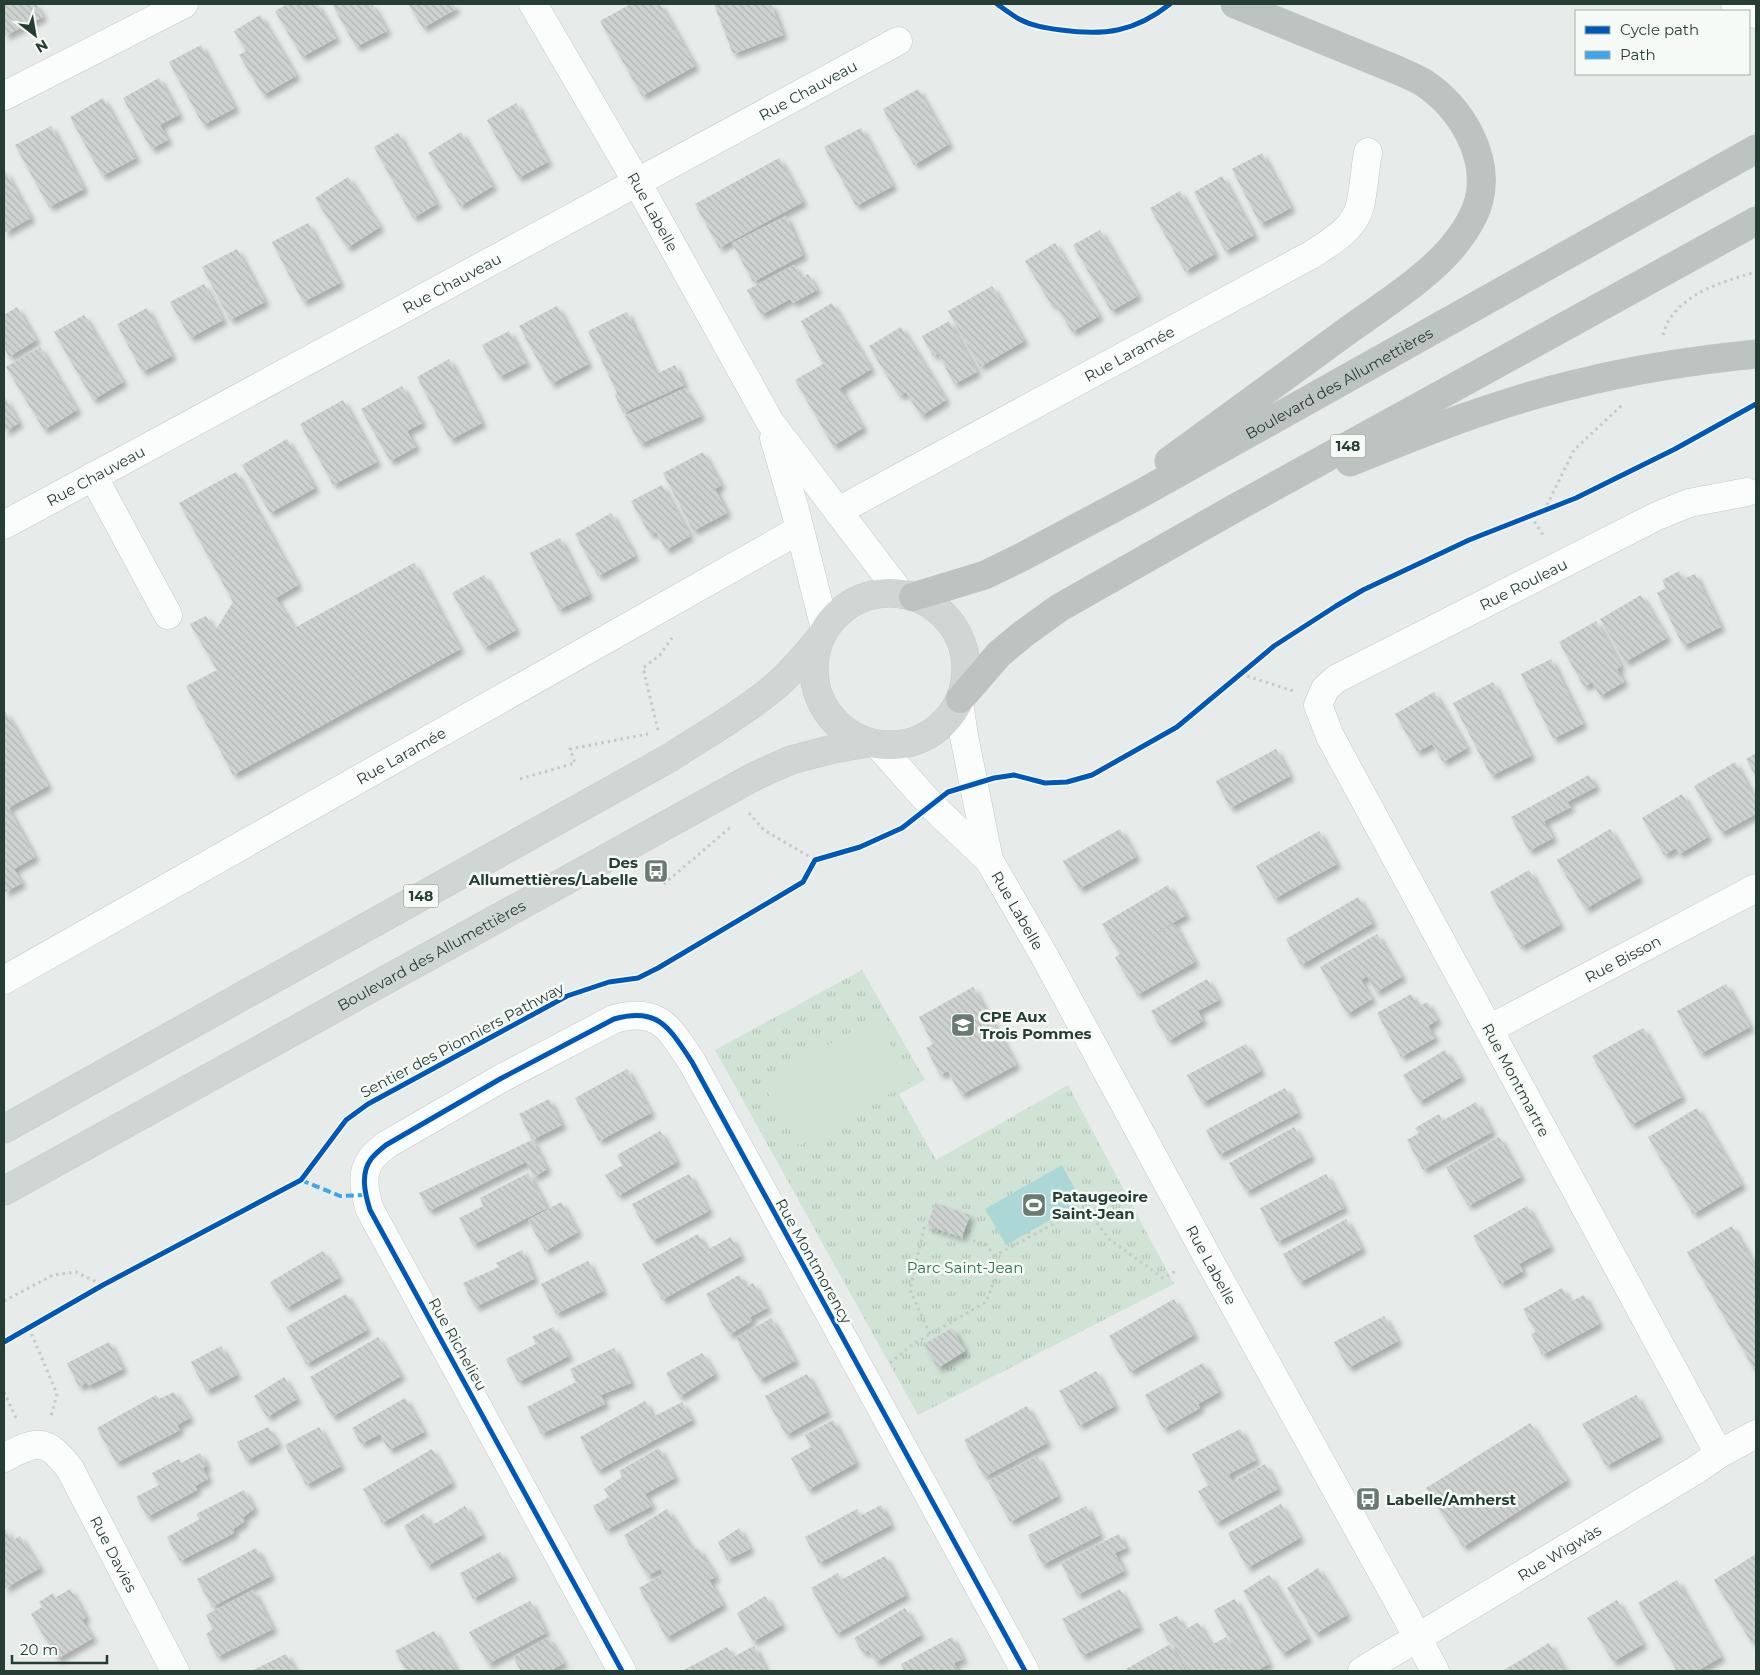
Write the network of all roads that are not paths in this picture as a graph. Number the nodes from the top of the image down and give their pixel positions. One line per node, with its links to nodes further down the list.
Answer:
1 (184, 4): 7 (street)
2 (533, 4): 10 (street, Rue Labelle)
3 (1235, 4): 19 (highway)
4 (1735, 4): 5 (street)
5 (1748, 10)
6 (898, 41): 10 (street, Rue Chauveau)
7 (4, 96)
8 (1756, 149): 19 (highway, Boulevard des Allumettières)
9 (1368, 152): 17 (street, Rue Laramée)
10 (638, 182): 13 (street, Rue Labelle); 14 (street, Rue Chauveau)
11 (1756, 221): 16 (highway, 148)
12 (1756, 354): 16 (highway)
13 (770, 422): 17 (street, Rue Labelle); 20 (street, Rue Labelle)
14 (93, 476): 18 (street, Rue Chauveau); 22 (street)
15 (1747, 492): 25 (street, Rue Rouleau)
16 (1237, 507): 24 (highway, 148)
17 (838, 511): 21 (street, Rue Labelle)
18 (4, 524)
19 (1082, 524): 21 (highway, Boulevard des Allumettières)
20 (799, 530): 23 (street, Rue Labelle); 29 (street, Rue Laramée)
21 (907, 595): 23 (main road); 24 (main road)
22 (168, 615)
23 (823, 634): 26 (main road); 32 (main road, 148)
24 (960, 701): 26 (main road); 27 (street, Rue Labelle)
25 (1318, 705): 30 (street, Rue Montmartre)
26 (873, 744): 27 (street, Rue Labelle); 33 (main road, Boulevard des Allumettières)
27 (988, 860): 37 (street, Rue Labelle)
28 (1756, 888): 30 (street, Rue Bisson)
29 (4, 980)
30 (1489, 1029): 35 (street, Rue Montmartre)
31 (500, 1079): 39 (street, Rue Richelieu); 40 (street, Rue Montmorency)
32 (4, 1129)
33 (4, 1192)
34 (1756, 1434): 35 (street, Rue Wìgwàs)
35 (1719, 1454): 37 (street, Rue Wìgwàs)
36 (4, 1458): 38 (street, Rue Davies)
37 (1418, 1639): 41 (street, Rue Wìgwàs); 42 (street, Rue Labelle)
38 (175, 1671)
39 (622, 1671)
40 (1025, 1671)
41 (1362, 1671)
42 (1435, 1671)

